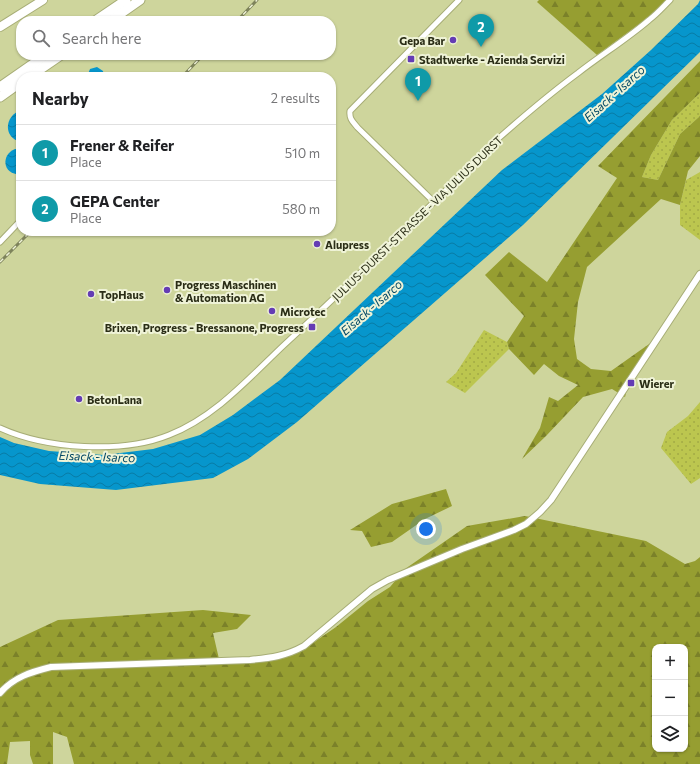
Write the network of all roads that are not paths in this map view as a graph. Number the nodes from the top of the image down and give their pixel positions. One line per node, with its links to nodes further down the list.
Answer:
1 (43, 0): 6 (main road)
2 (126, 0): 7 (highway)
3 (140, 0): 8 (highway)
4 (459, 0): 19 (street)
5 (670, 0): 19 (street, JULIUS-DURST-STRASSE - VIA JULIUS DURST)
6 (18, 16)
7 (102, 16)
8 (117, 16)
9 (16, 17): 10 (main road)
10 (0, 27)
11 (39, 60): 13 (highway)
12 (54, 60): 14 (highway)
13 (22, 72)
14 (36, 72)
15 (16, 76): 17 (highway)
16 (16, 86): 18 (highway)
17 (0, 87)
18 (0, 97)
19 (434, 202): 23 (street, JULIUS-DURST-STRASSE - VIA JULIUS DURST)
20 (16, 225): 21 (street)
21 (0, 242)
22 (700, 274): 24 (street)
23 (0, 428)
24 (0, 693)

